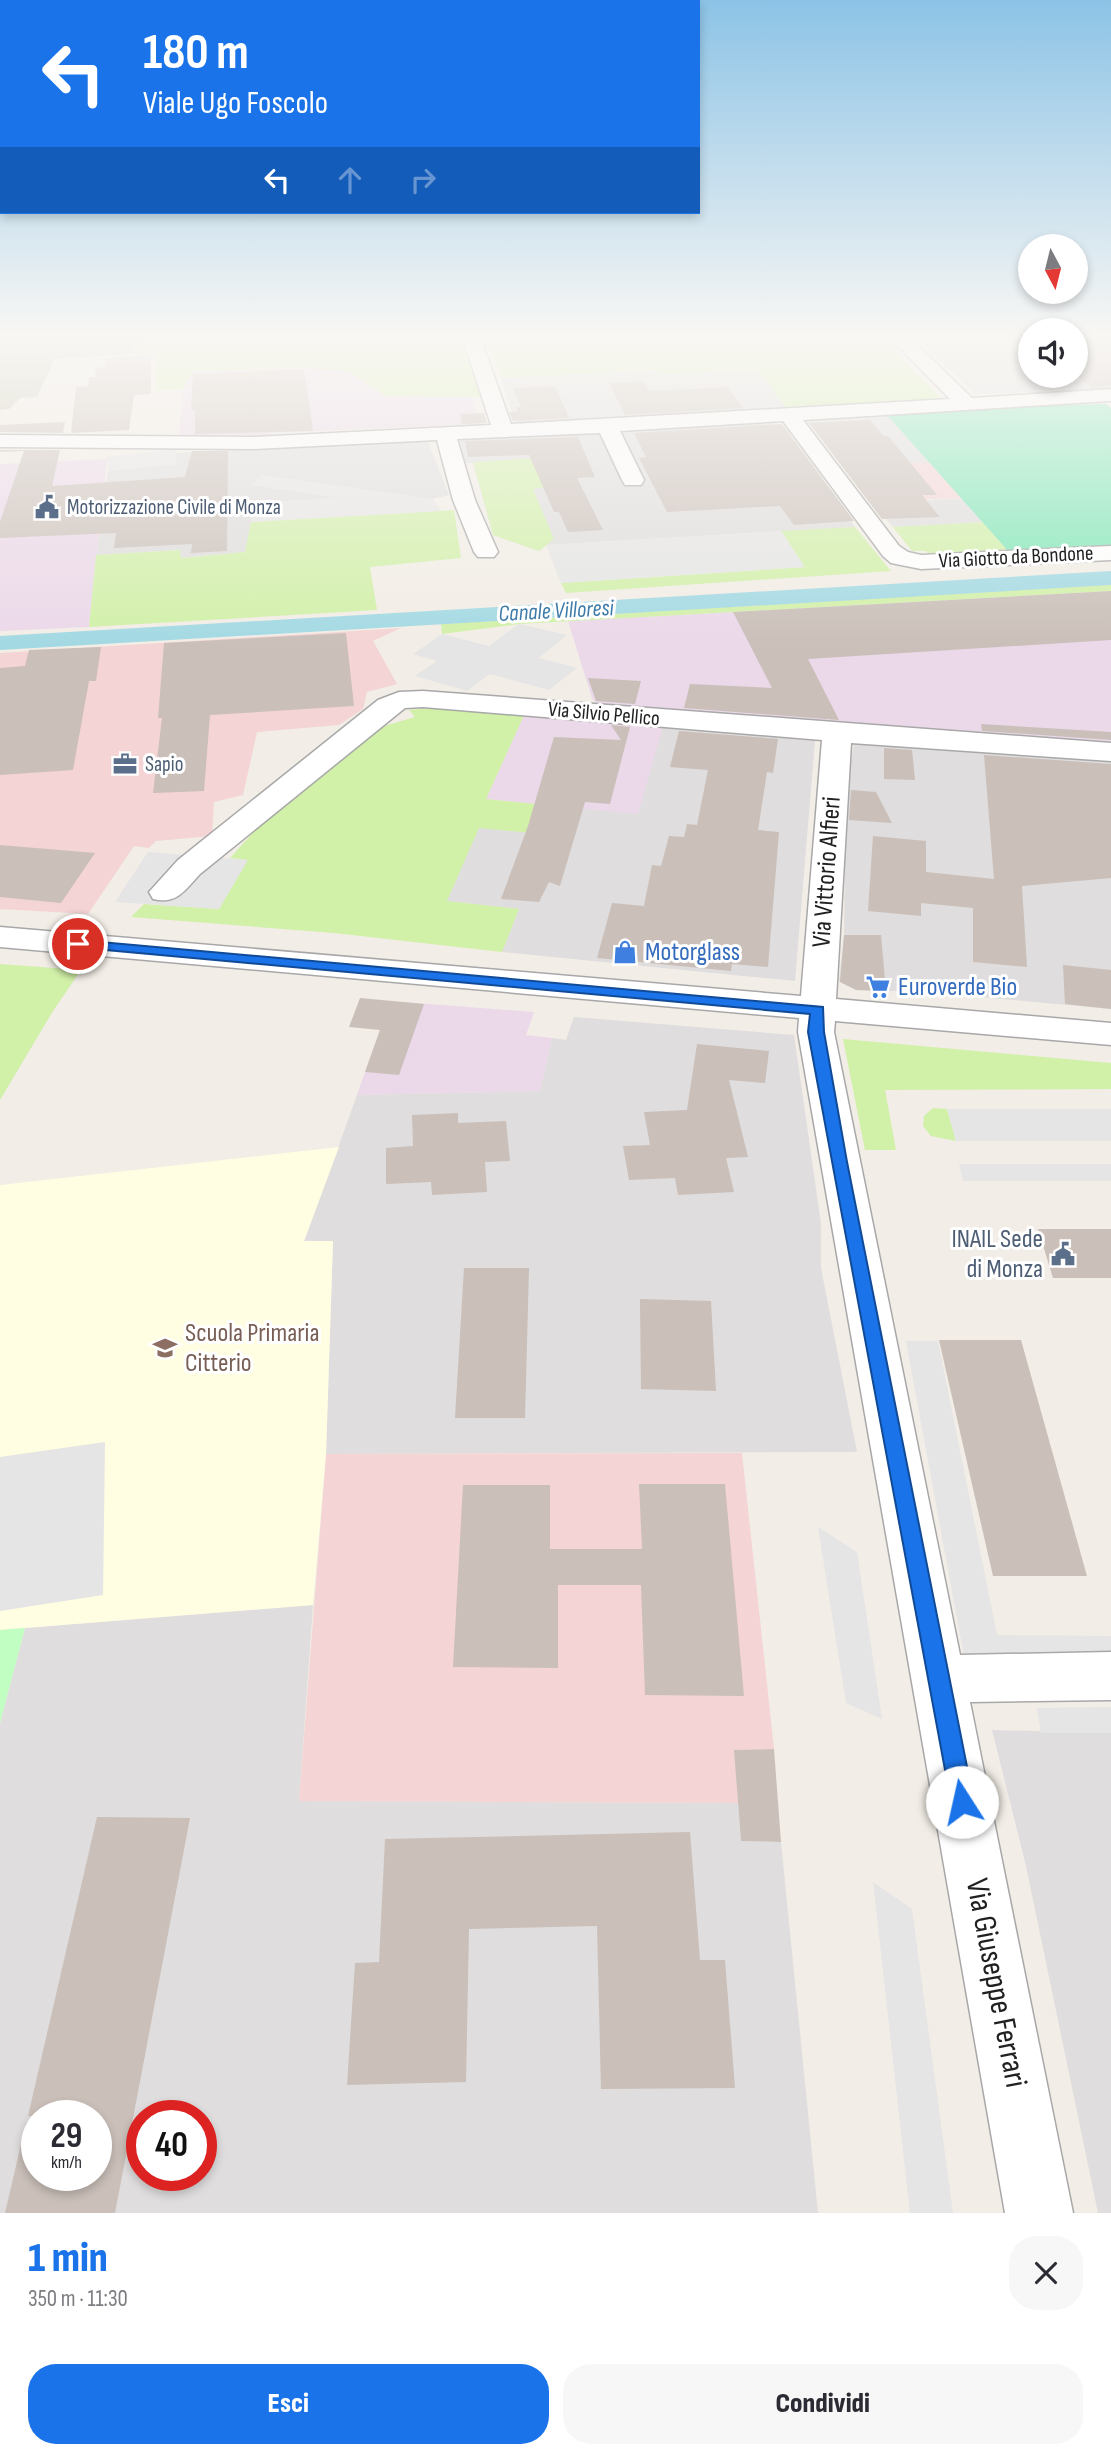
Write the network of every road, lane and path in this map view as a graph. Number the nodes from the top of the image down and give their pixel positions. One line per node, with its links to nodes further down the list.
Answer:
1 (325, 439): 6 (street)
2 (447, 439): 9 (street)
3 (613, 439): 8 (street)
4 (807, 439): 10 (street, Via Giotto da Bondone)
5 (0, 441): 6 (street)
6 (166, 444): 7 (street)
7 (0, 457)
8 (633, 480)
9 (486, 552)
10 (1111, 552)
11 (837, 733): 12 (street, Via Silvio Pellico); 13 (street, Via Silvio Pellico); 15 (street, Via Vittorio Alfieri)
12 (1111, 752)
13 (165, 892)
14 (0, 937): 15 (street)
15 (818, 1010): 16 (street); 18 (street, Via Giuseppe Ferrari)
16 (1111, 1034)
17 (1111, 1676): 18 (street)
18 (939, 1679): 19 (street, Via Giuseppe Ferrari)
19 (1039, 2213)

